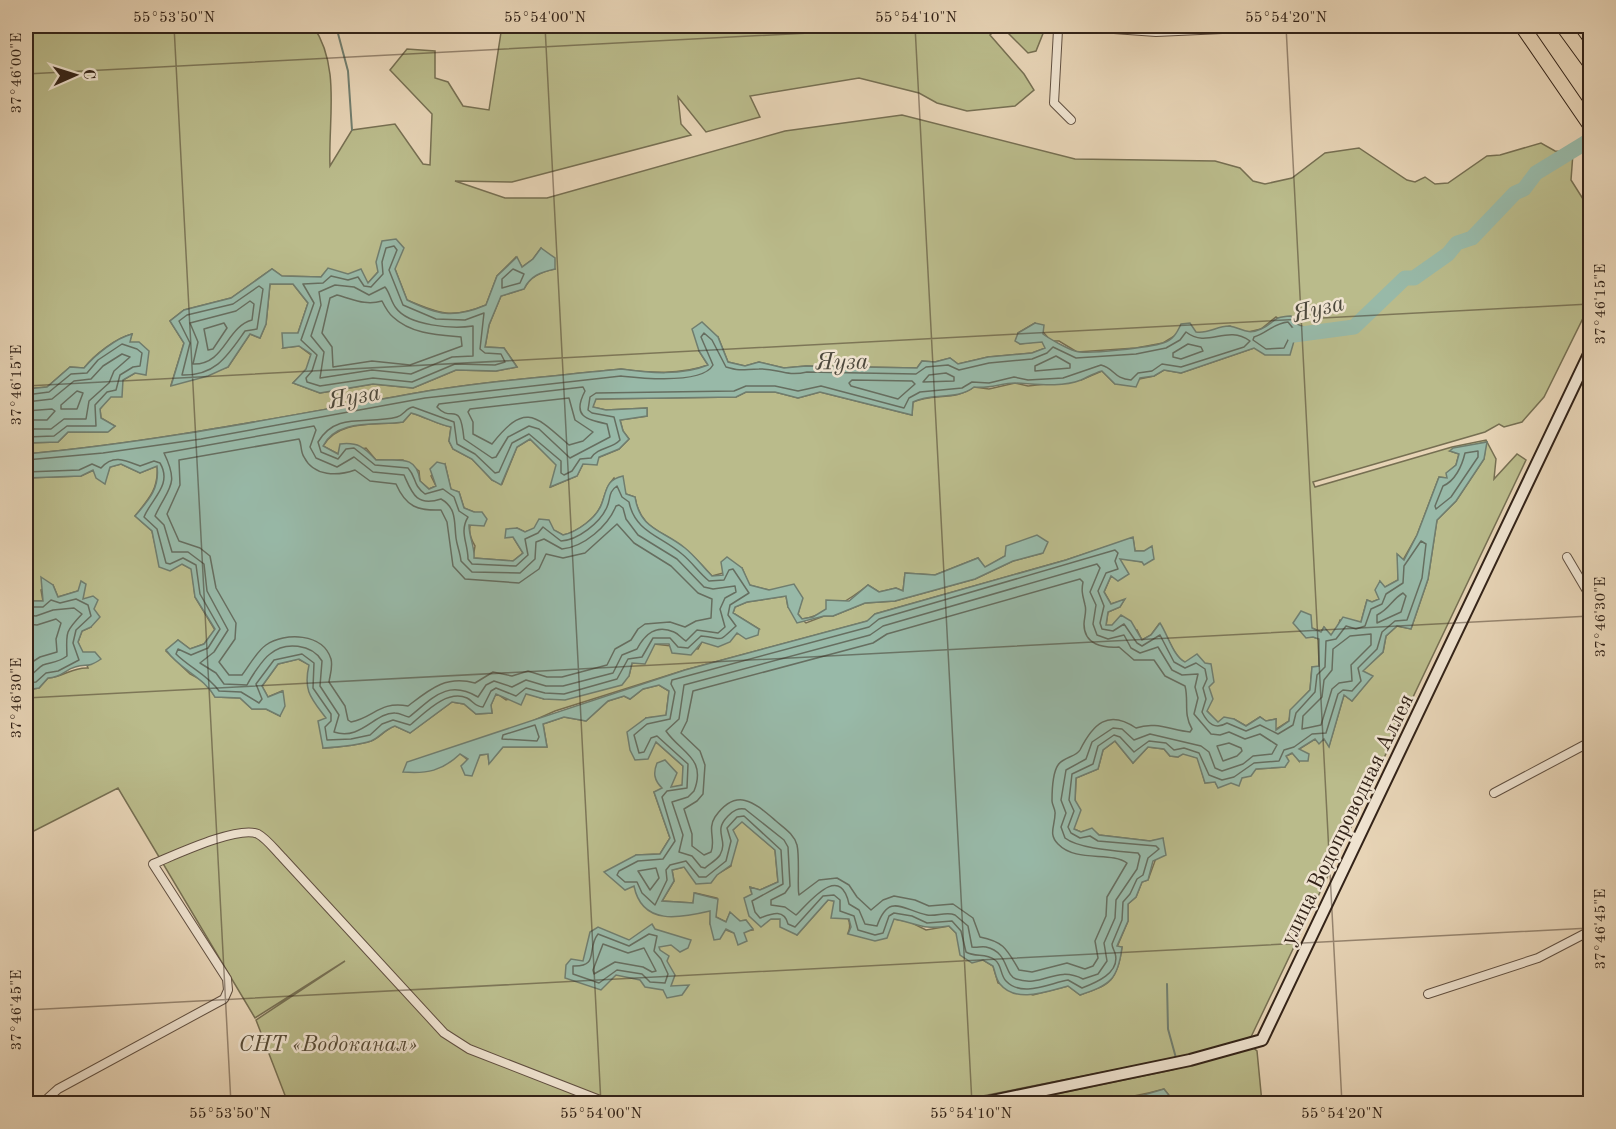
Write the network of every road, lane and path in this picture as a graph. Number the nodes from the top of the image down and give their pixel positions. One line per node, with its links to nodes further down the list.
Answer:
1 (1063, 26): 7 (street)
2 (1071, 26): 3 (street)
3 (1290, 26)
4 (1522, 26): 8 (highway)
5 (1563, 26): 6 (highway)
6 (1590, 63)
7 (1071, 120)
8 (1588, 123)
9 (1590, 352): 18 (street, улица Водопроводная Аллея)
10 (1567, 556): 11 (street)
11 (1590, 596)
12 (1590, 742): 13 (street)
13 (1494, 793)
14 (1590, 931): 15 (street)
15 (1428, 994)
16 (47, 1104): 17 (street)
17 (610, 1104)
18 (978, 1104)

